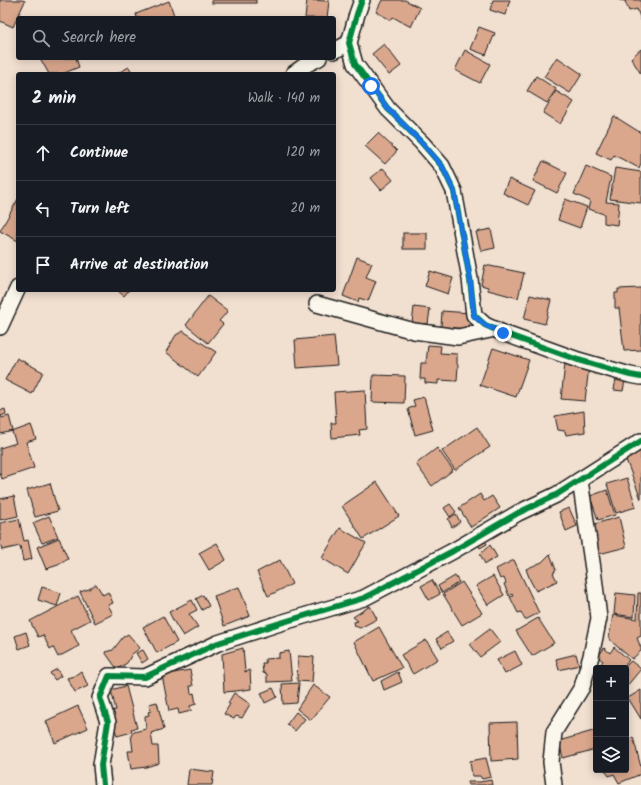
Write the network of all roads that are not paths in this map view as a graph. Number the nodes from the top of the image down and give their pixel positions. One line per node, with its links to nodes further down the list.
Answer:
1 (362, 0): 2 (street)
2 (349, 43): 3 (street); 9 (street)
3 (336, 50)
4 (315, 60): 5 (street)
5 (296, 72)
6 (16, 292): 8 (street)
7 (317, 304): 9 (street)
8 (0, 327)
9 (494, 329): 10 (street)
10 (641, 377)
11 (641, 441): 12 (street)
12 (580, 480): 13 (street); 14 (street)
13 (103, 785)
14 (554, 785)

